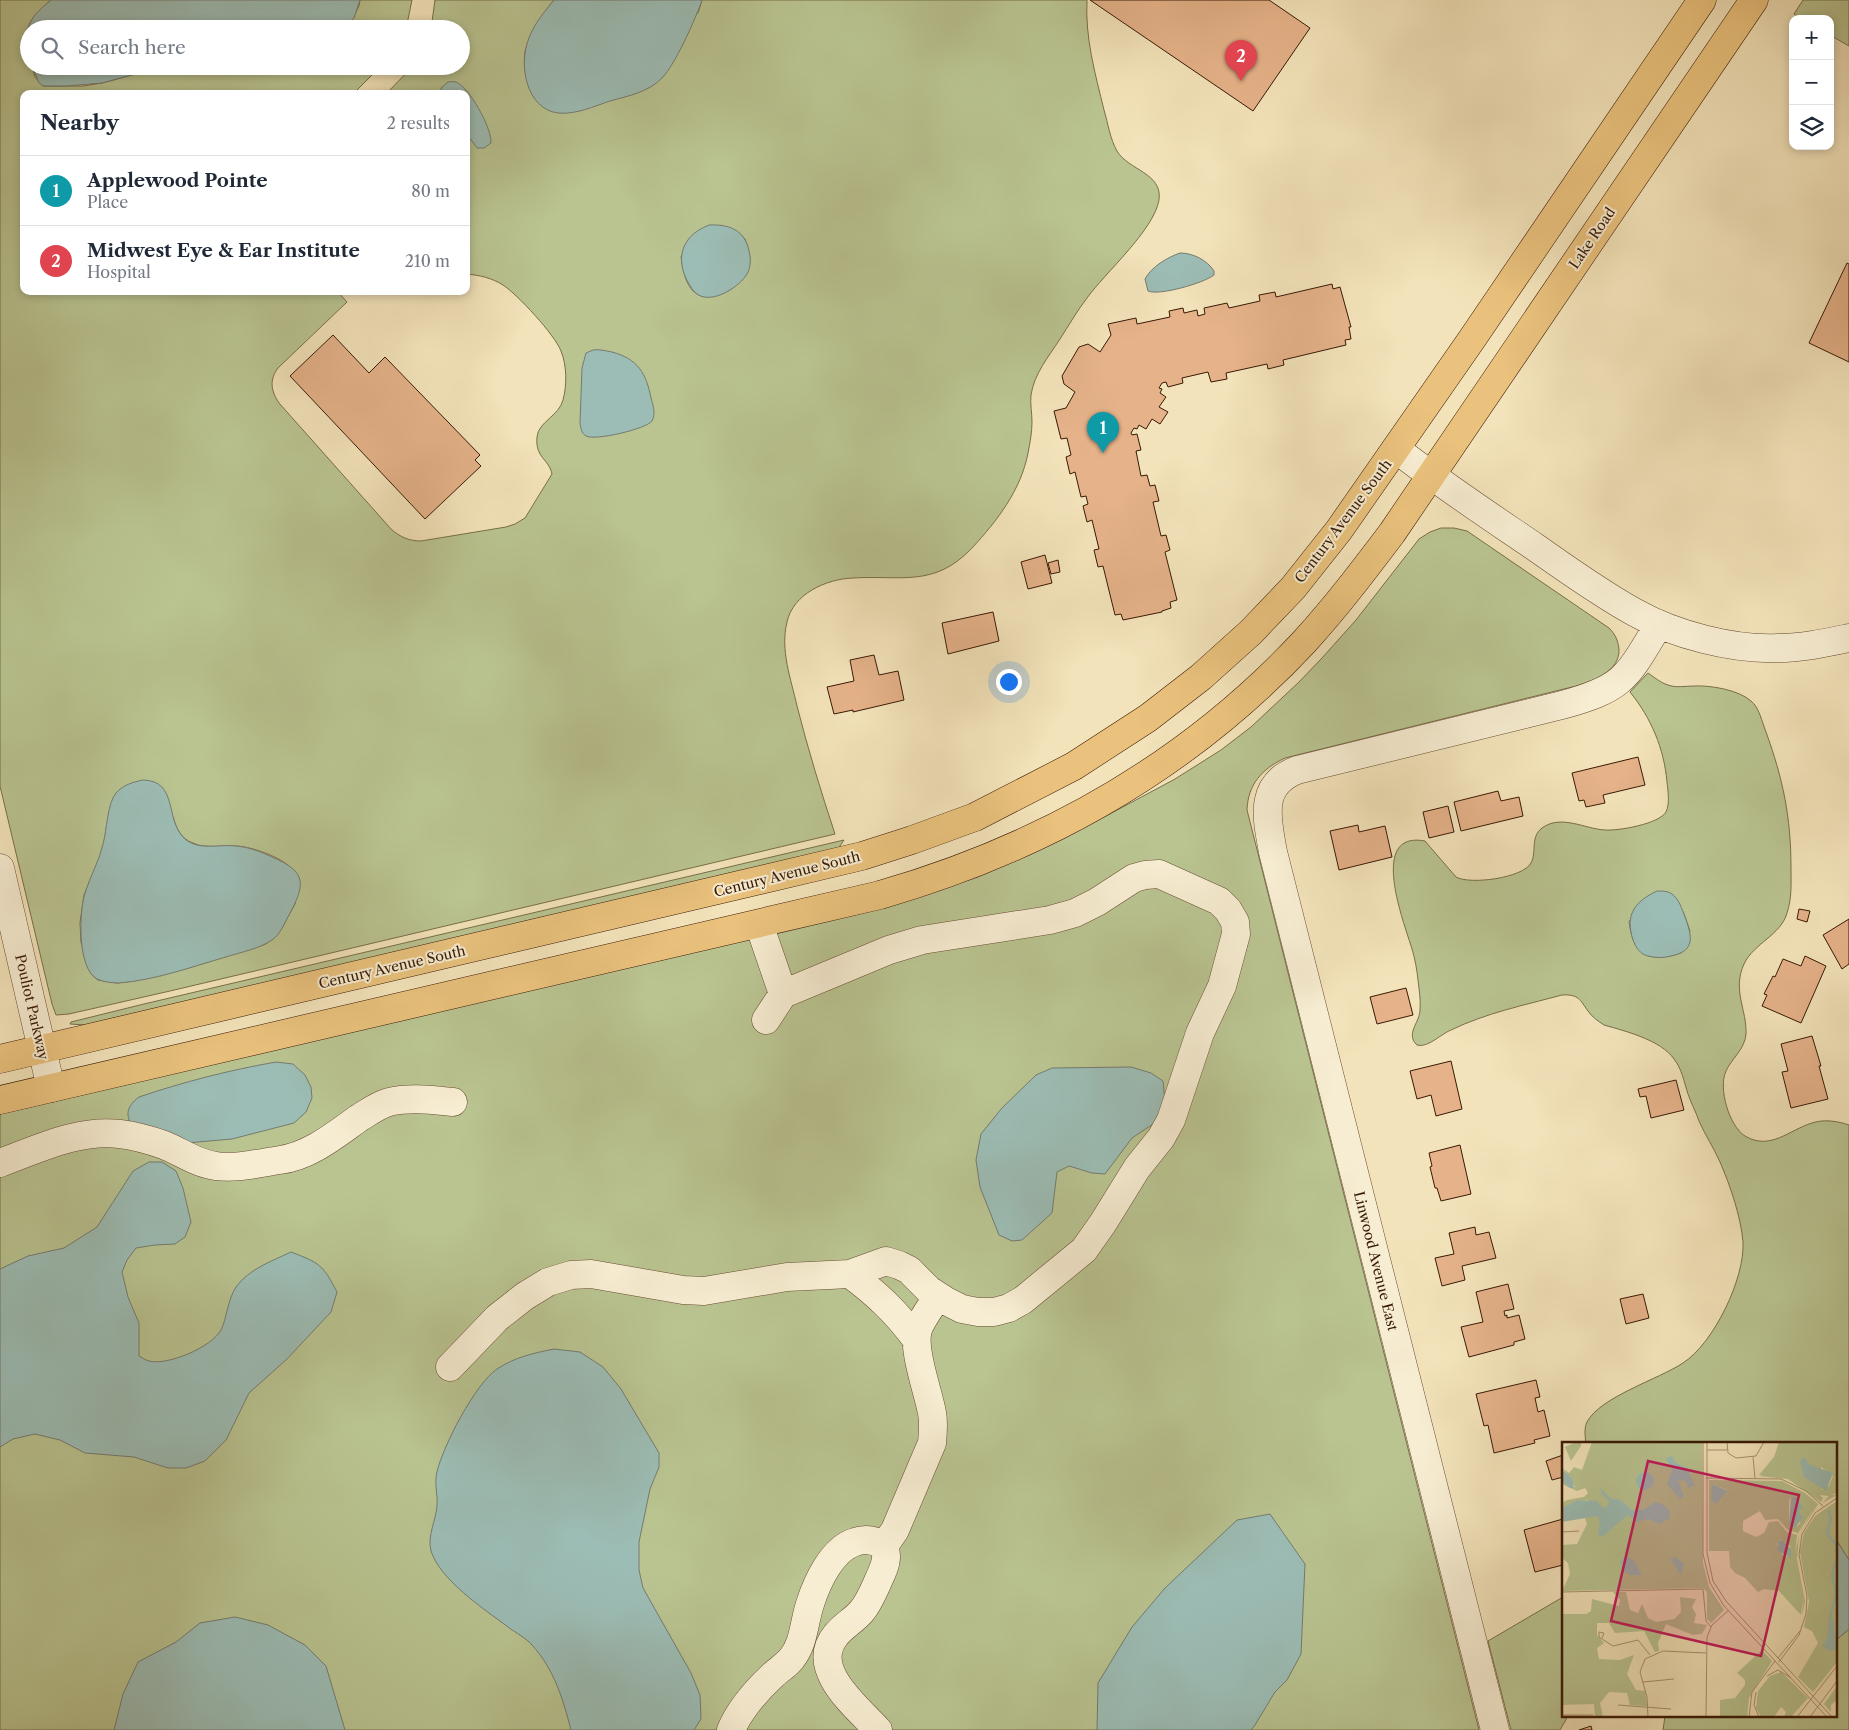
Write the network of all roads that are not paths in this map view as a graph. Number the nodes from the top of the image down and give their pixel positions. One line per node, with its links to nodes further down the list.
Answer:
1 (1702, 0): 3 (main road)
2 (1754, 0): 4 (main road, Lake Road)
3 (1396, 449): 4 (street, Century Avenue South); 11 (main road, Century Avenue South)
4 (1430, 475): 5 (street, Century Avenue South); 8 (main road)
5 (1659, 624): 6 (street, Century Avenue South); 26 (street, Linwood Avenue East)
6 (1849, 638)
7 (0, 868): 11 (street, Pouliot Parkway)
8 (758, 924): 9 (street); 13 (main road)
9 (783, 994): 10 (street); 18 (street)
10 (766, 1020)
11 (42, 1049): 12 (main road, Century Avenue South); 13 (street, Pouliot Parkway)
12 (0, 1059)
13 (51, 1088): 14 (main road)
14 (0, 1100)
15 (453, 1102): 16 (street)
16 (0, 1163)
17 (850, 1274): 18 (street); 19 (street); 20 (street)
18 (938, 1296): 19 (street)
19 (916, 1339): 21 (street)
20 (450, 1366)
21 (884, 1546): 22 (street); 23 (street)
22 (799, 1645): 23 (street); 24 (street)
23 (828, 1665): 25 (street)
24 (731, 1730)
25 (878, 1730)
26 (1495, 1730)

